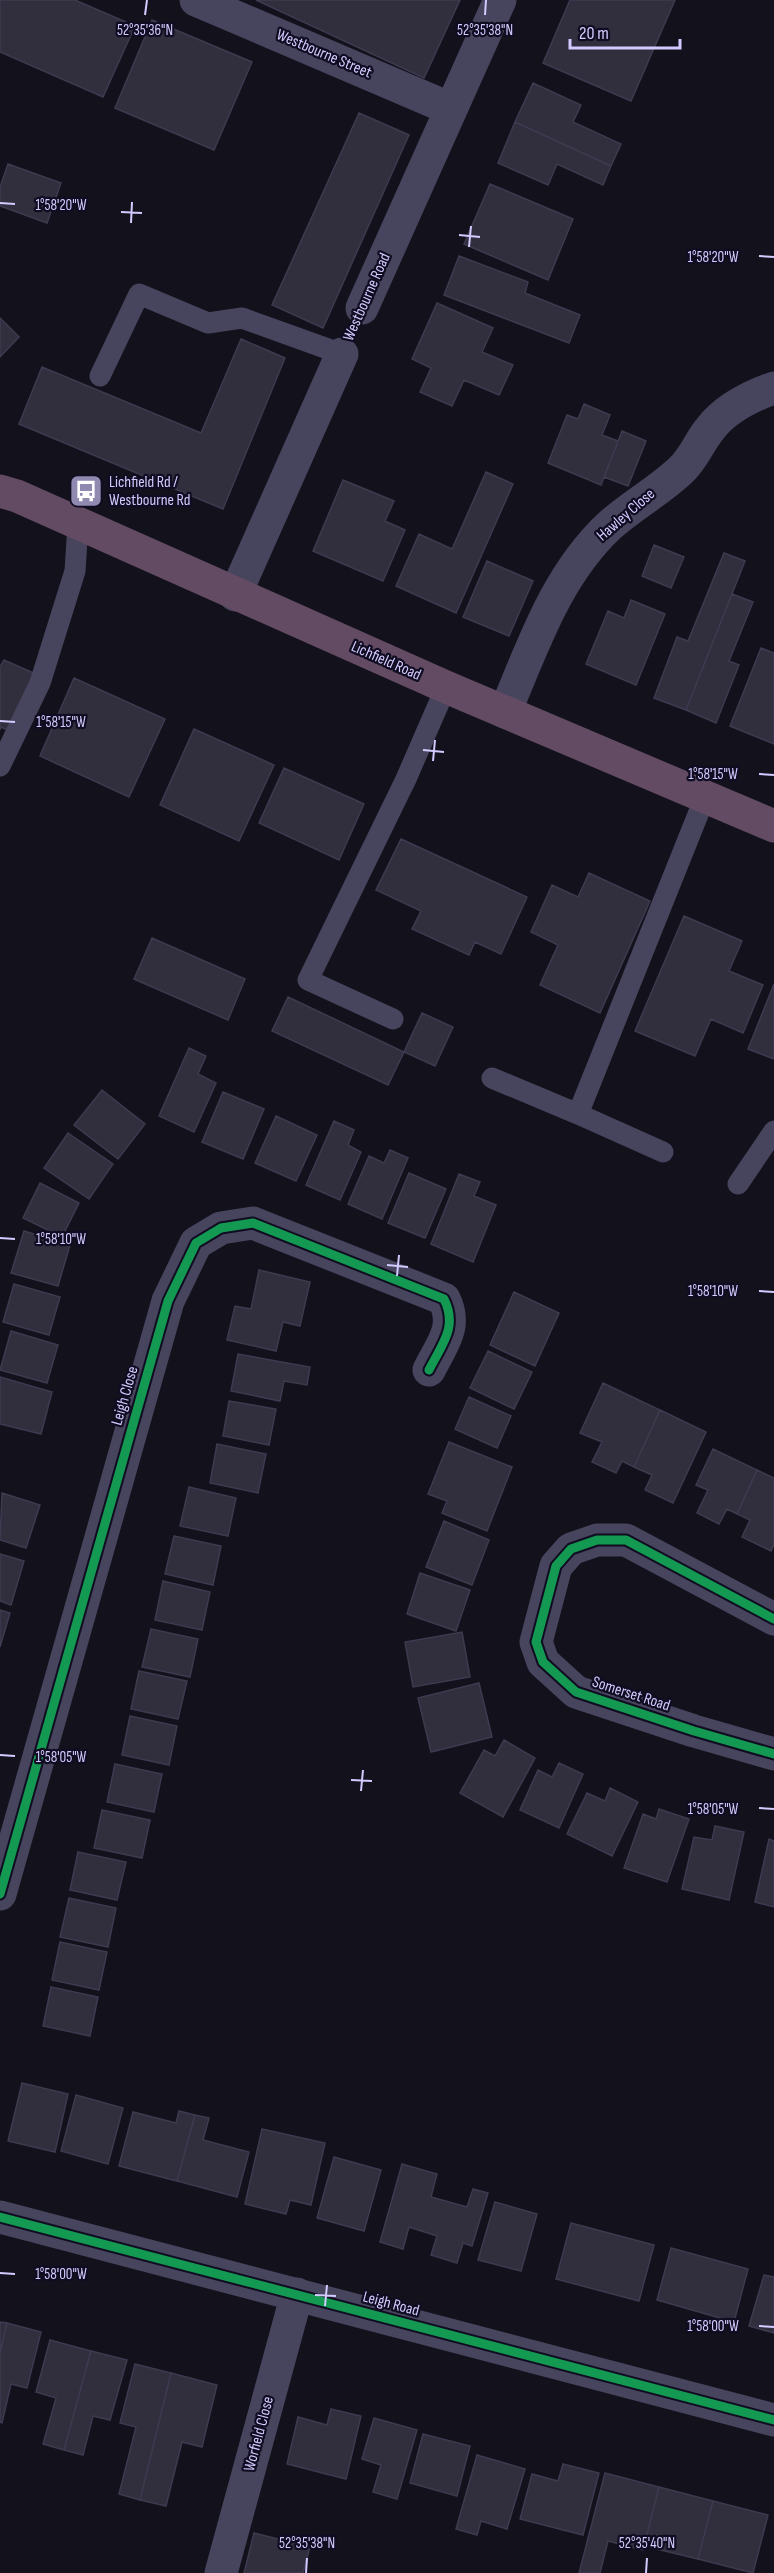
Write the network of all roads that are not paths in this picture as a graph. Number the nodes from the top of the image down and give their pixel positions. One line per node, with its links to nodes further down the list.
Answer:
1 (196, 0): 3 (street, Westbourne Street)
2 (500, 0): 3 (street, Westbourne Road)
3 (451, 109): 4 (street, Westbourne Road)
4 (362, 308)
5 (342, 354): 6 (lane); 10 (street, Westbourne Road)
6 (100, 376)
7 (774, 387): 12 (street, Hawley Close)
8 (0, 491): 9 (highway, Lichfield Road)
9 (78, 524): 10 (highway, Lichfield Road); 13 (lane)
10 (235, 595): 11 (highway, Lichfield Road)
11 (446, 687): 12 (highway, Lichfield Road); 16 (lane)
12 (505, 712): 14 (highway, Lichfield Road)
13 (0, 766)
14 (705, 797): 15 (highway, Lichfield Road); 18 (lane)
15 (774, 826)
16 (393, 1019)
17 (492, 1078): 18 (lane)
18 (578, 1114): 20 (lane)
19 (774, 1131): 21 (lane)
20 (663, 1152)
21 (738, 1184)
22 (429, 1370): 25 (street, Leigh Close)
23 (774, 1618): 24 (street, Somerset Road)
24 (774, 1754)
25 (0, 1894)
26 (0, 2217): 27 (street, Leigh Road)
27 (297, 2294): 28 (street, Leigh Road); 29 (street, Worfield Close)
28 (774, 2420)
29 (221, 2573)

